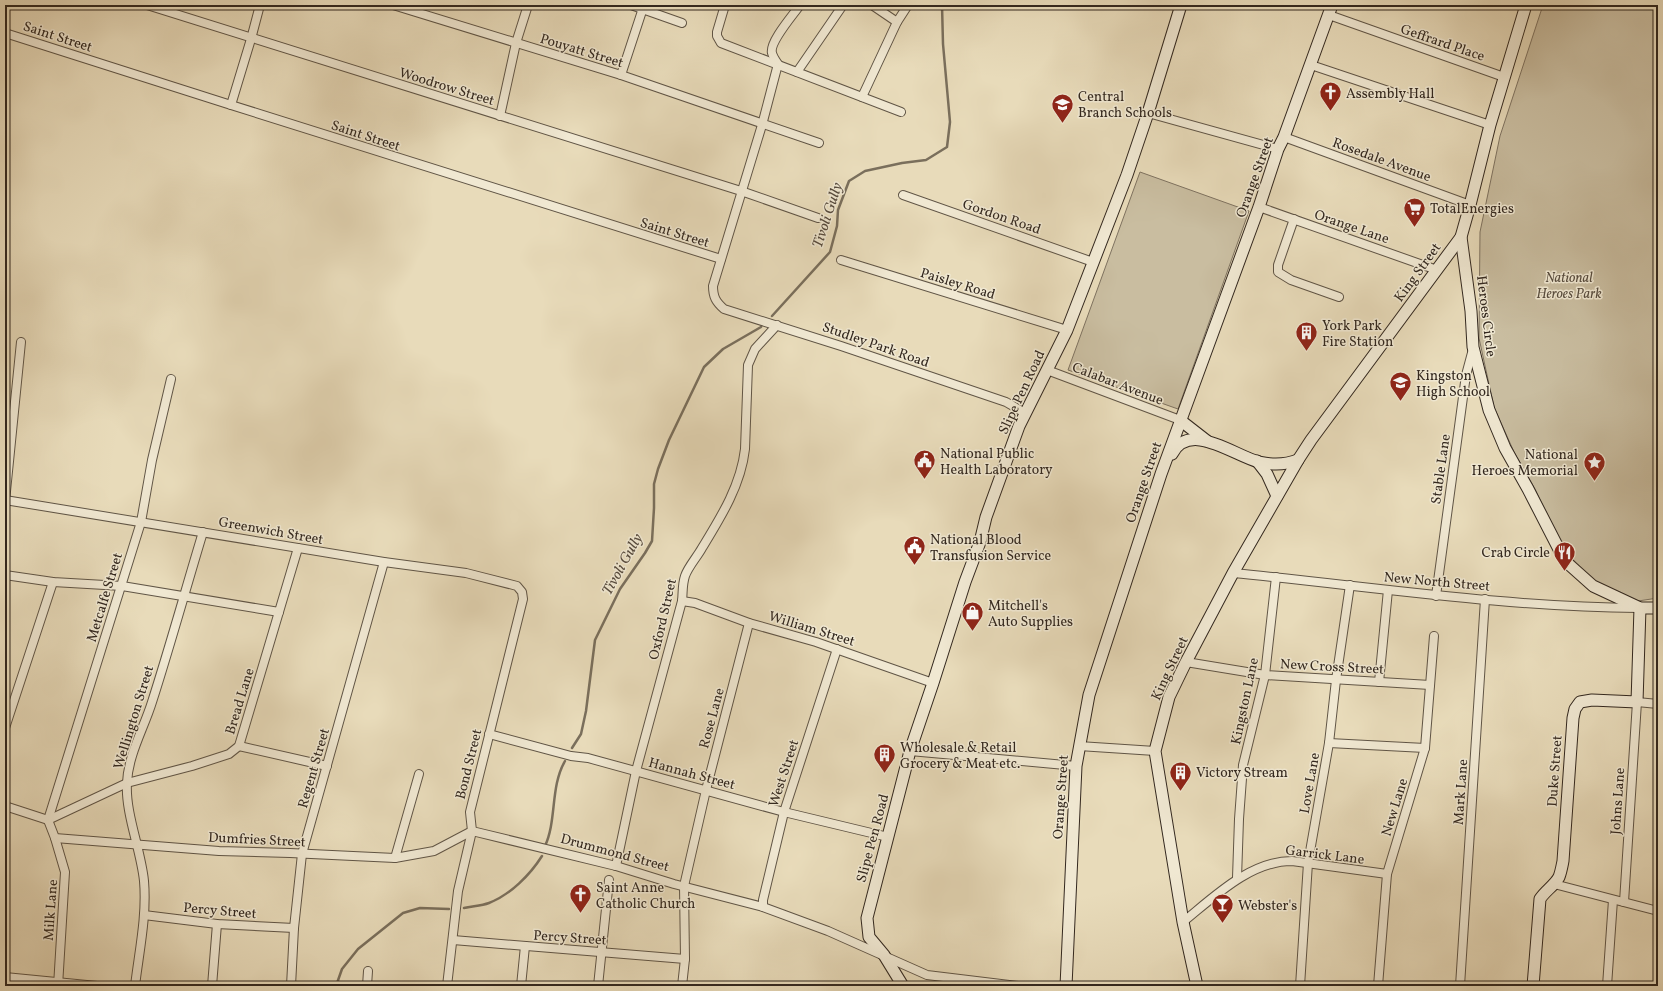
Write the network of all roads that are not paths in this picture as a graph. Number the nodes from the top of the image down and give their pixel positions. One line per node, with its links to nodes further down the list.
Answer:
1 (147, 5): 18 (street, Woodrow Street)
2 (260, 5): 18 (street)
3 (393, 5): 19 (street, Pouyatt Street)
4 (528, 5): 19 (street)
5 (630, 5): 13 (street)
6 (725, 5): 20 (street)
7 (800, 5): 20 (street)
8 (843, 5): 22 (street)
9 (872, 5): 15 (street)
10 (908, 5): 15 (street)
11 (1181, 5): 28 (street, Slipe Pen Road)
12 (1523, 6): 24 (street, Heroes Circle)
13 (643, 7): 16 (street); 23 (street)
14 (1330, 10): 21 (street, Orange Street); 24 (street, Geffrard Place)
15 (897, 22): 25 (street)
16 (682, 23)
17 (5, 32): 26 (street, Saint Street)
18 (251, 39): 26 (street); 29 (street, Woodrow Street)
19 (516, 43): 23 (street, Pouyatt Street); 29 (street)
20 (778, 64): 22 (street); 30 (street)
21 (1311, 65): 31 (street); 32 (street, Orange Street)
22 (797, 72): 25 (street)
23 (621, 75): 30 (street, Pouyatt Street)
24 (1504, 77): 31 (street, Heroes Circle)
25 (862, 97): 27 (street)
26 (231, 105): 42 (street, Saint Street)
27 (900, 112)
28 (1148, 113): 34 (street); 44 (street, Slipe Pen Road)
29 (500, 116): 35 (street, Woodrow Street)
30 (762, 124): 33 (street, Pouyatt Street); 35 (street)
31 (1490, 124): 37 (street, Heroes Circle)
32 (1284, 137): 34 (street, Orange Street); 37 (street, Rosedale Avenue)
33 (819, 143)
34 (1278, 149): 38 (street, Orange Street)
35 (741, 191): 39 (street, Woodrow Street); 42 (street)
36 (903, 195): 44 (street, Gordon Road)
37 (1470, 205): 41 (street, Heroes Circle)
38 (1259, 207): 40 (street, Orange Lane); 54 (street, Orange Street)
39 (818, 218)
40 (1294, 219): 45 (street, Orange Lane); 46 (street)
41 (1461, 237): 45 (street, King Street); 50 (street, Heroes Circle)
42 (721, 259): 47 (street, Studley Park Road)
43 (841, 260): 48 (street, Paisley Road)
44 (1093, 262): 48 (street, Slipe Pen Road)
45 (1437, 270): 56 (street, King Street)
46 (1339, 297)
47 (777, 325): 53 (street, Studley Park Road); 76 (street, Oxford Street)
48 (1067, 330): 51 (street, Slipe Pen Road)
49 (21, 342): 60 (street)
50 (1473, 347): 73 (street, Stable Lane); 77 (street, Heroes Circle)
51 (1047, 370): 53 (street, Slipe Pen Road); 54 (street, Calabar Avenue)
52 (171, 378): 61 (street, Metcalfe Street)
53 (1025, 413): 87 (street, Slipe Pen Road)
54 (1180, 420): 55 (street); 58 (street, Orange Street)
55 (1207, 441): 57 (street); 58 (street)
56 (1298, 460): 57 (street); 59 (street, King Street)
57 (1258, 462): 59 (street)
58 (1161, 474): 95 (street, Orange Street)
59 (1277, 496): 65 (street, King Street)
60 (5, 500): 61 (street, Greenwich Street)
61 (141, 522): 62 (street, Greenwich Street); 70 (street, Metcalfe Street)
62 (203, 532): 63 (street, Greenwich Street); 72 (street, Wellington Street)
63 (298, 548): 64 (street, Greenwich Street); 79 (street, Bread Lane)
64 (384, 562): 74 (street, Greenwich Street); 99 (street, Regent Street)
65 (1233, 573): 67 (street, New North Street); 83 (street, King Street)
66 (5, 575): 68 (street)
67 (1276, 577): 69 (street, New North Street); 84 (street, Kingston Lane)
68 (53, 582): 70 (street); 91 (street)
69 (1350, 585): 71 (street, New North Street); 85 (street, Love Lane)
70 (122, 586): 72 (street); 107 (street, Metcalfe Street)
71 (1388, 590): 73 (street, New North Street); 86 (street)
72 (184, 596): 79 (street); 103 (street, Wellington Street)
73 (1436, 596): 75 (street, New North Street)
74 (523, 599): 92 (street, Bond Street)
75 (1485, 599): 77 (street, New North Street); 153 (street, Mark Lane)
76 (682, 601): 80 (street, William Street); 101 (street, Oxford Street)
77 (1640, 608): 78 (street, Heroes Circle); 89 (street)
78 (1658, 608)
79 (279, 612): 94 (street, Bread Lane)
80 (749, 623): 82 (street, William Street); 104 (street, Rose Lane)
81 (1434, 636): 88 (street, New Lane)
82 (837, 649): 87 (street, William Street); 106 (street, West Street)
83 (1186, 662): 84 (street, New Cross Street); 98 (street, King Street)
84 (1265, 675): 85 (street, New Cross Street); 117 (street, Kingston Lane)
85 (1336, 680): 86 (street, New Cross Street); 93 (street, Love Lane)
86 (1379, 682): 88 (street, New Cross Street)
87 (934, 683): 97 (street, Slipe Pen Road)
88 (1430, 685): 96 (street, New Lane)
89 (1637, 702): 90 (street); 119 (street, Duke Street); 122 (street, Johns Lane)
90 (1658, 704)
91 (5, 728)
92 (489, 734): 101 (street, Hannah Street); 108 (street, Bond Street)
93 (1328, 743): 96 (street); 114 (street, Love Lane)
94 (239, 746): 99 (street); 103 (street, Bread Lane)
95 (1079, 746): 98 (street); 100 (street, Orange Street)
96 (1425, 748): 116 (street, New Lane)
97 (910, 751): 100 (street); 109 (street, Slipe Pen Road)
98 (1155, 751): 126 (street, King Street)
99 (327, 766): 112 (street, Regent Street)
100 (1076, 766): 149 (street, Orange Street)
101 (636, 771): 104 (street, Hannah Street); 115 (street, Oxford Street)
102 (419, 774): 113 (street)
103 (127, 783): 107 (street, Bread Lane); 111 (street, Wellington Street)
104 (706, 790): 106 (street, Hannah Street); 120 (street, Rose Lane)
105 (5, 806): 107 (street)
106 (784, 812): 109 (street, Hannah Street); 123 (street, West Street)
107 (48, 820): 110 (street)
108 (472, 831): 113 (street, Dumfries Street); 115 (street, Drummond Street); 129 (street, Bond Street)
109 (888, 837): 132 (street, Slipe Pen Road)
110 (55, 838): 111 (street, Dumfries Street); 137 (street, Milk Lane)
111 (138, 844): 112 (street, Dumfries Street); 125 (street, Wellington Street)
112 (302, 854): 113 (street, Dumfries Street); 128 (street, Regent Street)
113 (395, 858)
114 (1308, 863): 116 (street, Garrick Lane); 117 (street, Garrick Lane); 151 (street, Love Lane)
115 (616, 866): 120 (street, Drummond Street)
116 (1387, 874): 152 (street, New Lane)
117 (1237, 878): 126 (street, Garrick Lane)
118 (610, 880): 131 (street)
119 (1554, 884): 121 (street); 154 (street, Duke Street)
120 (684, 886): 123 (street, Drummond Street); 133 (street, Rose Lane)
121 (1613, 900): 122 (street); 155 (street)
122 (1624, 902): 124 (street)
123 (763, 907): 132 (street, Drummond Street)
124 (1658, 911)
125 (144, 915): 127 (street, Percy Street); 139 (street, Wellington Street)
126 (1183, 922): 150 (street, King Street)
127 (217, 924): 128 (street, Percy Street); 140 (street)
128 (294, 928): 141 (street, Regent Street)
129 (453, 940): 130 (street, Percy Street); 143 (street, Bond Street)
130 (525, 946): 131 (street, Percy Street); 144 (street)
131 (601, 952): 133 (street, Percy Street); 145 (street)
132 (884, 955): 136 (street, Drummond Street); 147 (street)
133 (685, 959): 146 (street, Rose Lane)
134 (368, 971): 142 (street)
135 (5, 977): 137 (street)
136 (985, 983): 148 (street, Drummond Street)
137 (58, 984): 138 (street)
138 (97, 986)
139 (135, 986)
140 (212, 986)
141 (291, 986)
142 (367, 986)
143 (446, 986)
144 (521, 986)
145 (598, 986)
146 (682, 986)
147 (903, 986)
148 (1018, 986)
149 (1066, 986)
150 (1197, 986)
151 (1300, 986)
152 (1378, 986)
153 (1460, 986)
154 (1533, 986)
155 (1608, 986)

